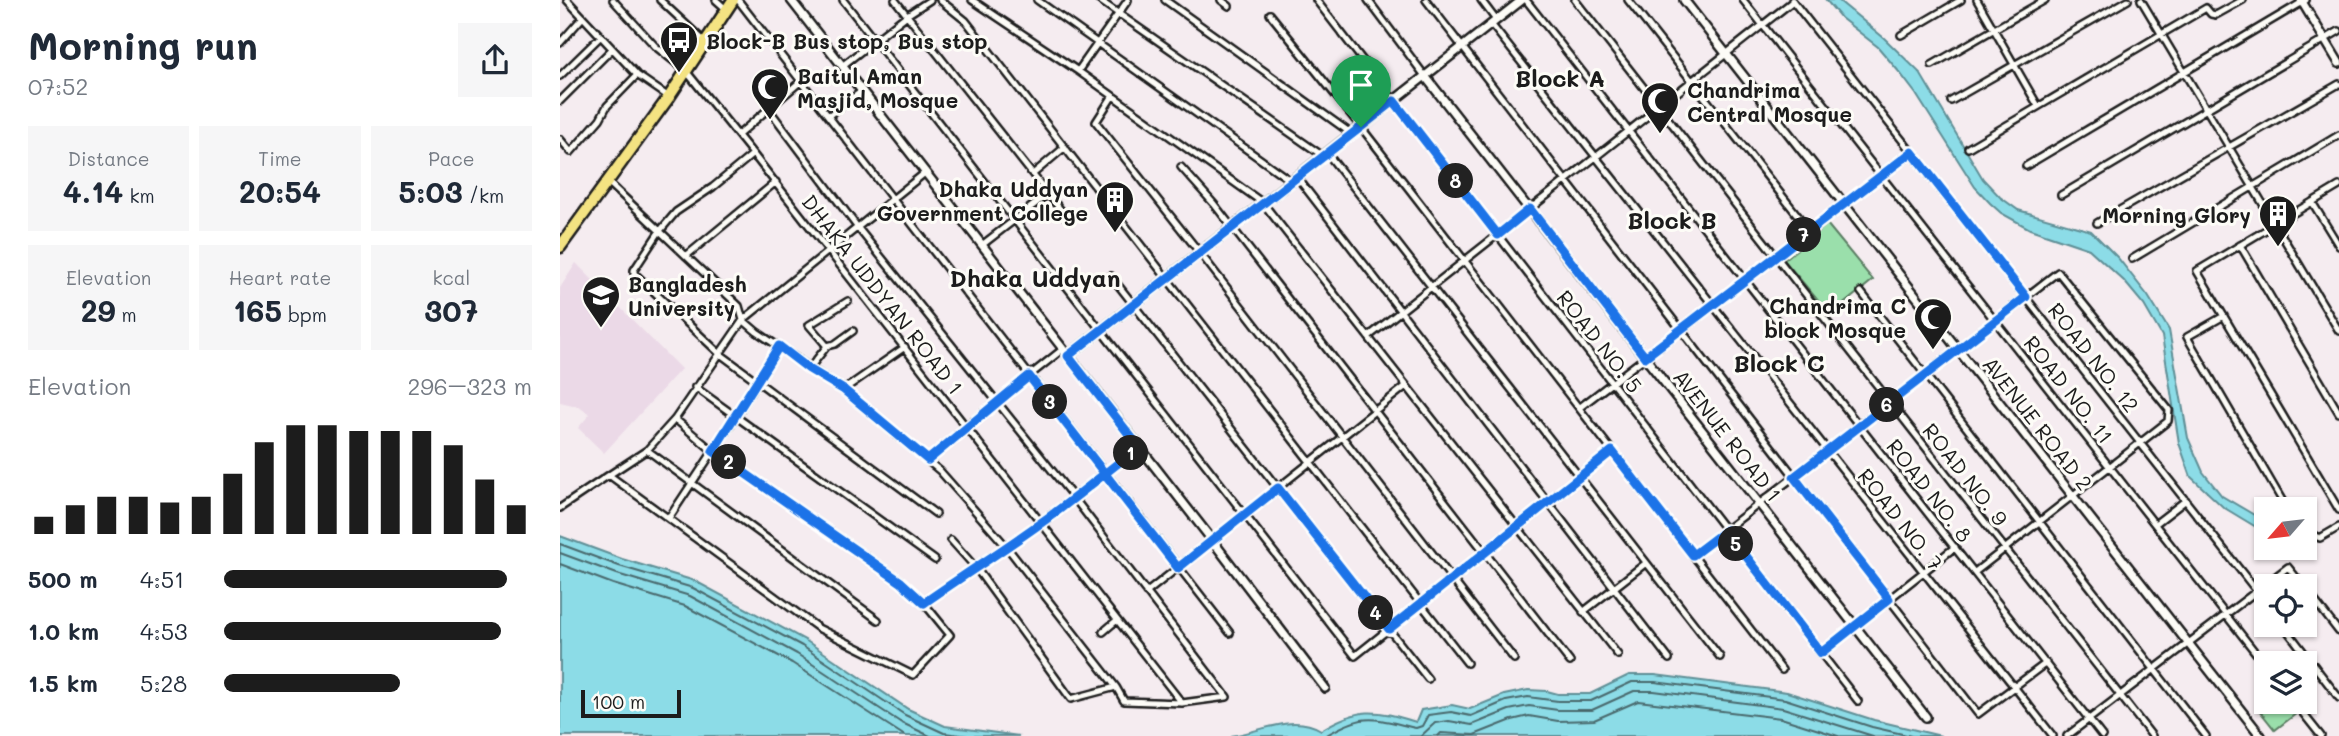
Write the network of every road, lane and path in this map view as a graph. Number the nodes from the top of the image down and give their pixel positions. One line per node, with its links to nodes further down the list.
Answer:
1 (567, 0): 40 (street)
2 (613, 0): 60 (street, DHAKA UDDYAN ROAD 1)
3 (660, 0): 49 (street)
4 (716, 0): 36 (street)
5 (733, 0): 36 (highway)
6 (738, 0): 66 (street)
7 (791, 0): 59 (street)
8 (843, 0): 50 (street)
9 (895, 0): 39 (street)
10 (930, 0): 39 (street)
11 (940, 0): 87 (street)
12 (972, 0): 61 (street)
13 (1037, 0): 52 (street)
14 (1099, 0): 37 (street)
15 (1128, 0): 37 (street)
16 (1165, 0): 82 (street)
17 (1221, 0): 35 (street)
18 (1316, 0): 73 (street, ROAD NO. 5)
19 (1368, 0): 65 (street)
20 (1426, 0): 53 (street)
21 (1480, 0): 41 (street, ROAD NO. 7)
22 (1524, 0): 41 (street); 81 (street, ROAD NO. 8)
23 (1575, 0): 77 (street, ROAD NO. 9)
24 (1628, 0): 67 (street)
25 (1684, 0): 55 (street, AVENUE ROAD 2)
26 (1743, 0): 42 (street, ROAD NO. 11)
27 (1961, 0): 45 (street)
28 (1977, 0): 43 (street)
29 (2045, 0): 43 (street)
30 (2129, 0): 58 (street)
31 (2141, 0): 46 (street)
32 (2243, 0): 46 (street)
33 (1793, 1): 42 (street); 89 (street, ROAD NO. 12)
34 (2303, 1): 48 (street); 62 (street)
35 (1229, 6)
36 (726, 9): 49 (highway)
37 (1118, 14): 52 (street); 91 (street)
38 (1270, 14): 80 (street)
39 (907, 15): 50 (street); 96 (street)
40 (583, 17): 47 (street); 51 (street)
41 (1494, 22): 53 (street); 92 (street, ROAD NO. 7)
42 (1763, 26): 55 (street); 97 (street, ROAD NO. 11)
43 (1994, 29): 57 (street); 58 (street)
44 (2339, 31): 48 (street)
45 (1901, 35)
46 (2161, 35): 62 (street); 75 (street)
47 (601, 36): 54 (street); 64 (street)
48 (2325, 40): 56 (street); 78 (street)
49 (704, 41): 60 (highway)
50 (875, 41): 59 (street); 112 (street)
51 (560, 43)
52 (1098, 43): 61 (street); 98 (street)
53 (1462, 47): 65 (street); 99 (street)
54 (612, 49): 63 (street); 72 (street)
55 (1727, 54): 67 (street); 109 (street, AVENUE ROAD 2)
56 (2339, 63)
57 (1932, 65)
58 (2014, 65): 74 (street); 75 (street)
59 (842, 66): 69 (street)
60 (687, 71): 70 (highway); 83 (street, DHAKA UDDYAN ROAD 1)
61 (1078, 71): 71 (street)
62 (2184, 72): 78 (street); 94 (street)
63 (637, 75): 70 (street); 85 (street)
64 (560, 76)
65 (1426, 76): 73 (street); 110 (street, AVENUE ROAD 1)
66 (801, 81): 76 (street); 79 (street)
67 (1692, 81): 77 (street); 117 (street)
68 (2339, 84): 86 (street)
69 (862, 91): 79 (street); 95 (street)
70 (669, 97): 100 (highway)
71 (1112, 97): 108 (street); 125 (street)
72 (560, 101)
73 (1394, 101): 80 (street); 119 (street, ROAD NO. 5)
74 (1951, 101)
75 (2038, 106): 88 (street)
76 (768, 108): 83 (street); 115 (street)
77 (1659, 108): 81 (street); 127 (street, ROAD NO. 9)
78 (2206, 109): 86 (street); 105 (street)
79 (828, 116): 106 (street)
80 (1361, 127): 82 (street); 129 (street)
81 (1629, 131): 92 (street); 132 (street, ROAD NO. 8)
82 (1352, 134): 91 (street)
83 (738, 135): 90 (street, DHAKA UDDYAN ROAD 1)
84 (2339, 135): 103 (street)
85 (560, 139)
86 (2229, 147): 103 (street); 113 (street)
87 (1065, 148): 96 (street); 131 (street)
88 (1968, 148)
89 (1912, 152): 97 (street); 135 (street, ROAD NO. 12)
90 (753, 154): 101 (street, DHAKA UDDYAN ROAD 1); 118 (street)
91 (1325, 155): 98 (street); 133 (street)
92 (1596, 158): 99 (street); 138 (street, ROAD NO. 7)
93 (1181, 166): 116 (street)
94 (2026, 166)
95 (926, 172): 106 (street); 121 (street)
96 (1033, 174): 104 (street)
97 (1881, 176): 109 (street); 142 (street, ROAD NO. 11)
98 (1294, 179): 108 (street); 139 (street)
99 (1566, 181): 110 (street); 144 (street)
100 (608, 182): 118 (street); 123 (highway)
101 (776, 182): 124 (street, DHAKA UDDYAN ROAD 1); 126 (street)
102 (2339, 186): 107 (street)
103 (2253, 187): 114 (street); 128 (street)
104 (1048, 194): 111 (street); 112 (street)
105 (2061, 195)
106 (892, 200): 115 (street); 157 (street)
107 (2312, 202): 114 (street); 122 (street)
108 (1263, 203): 116 (street); 147 (street)
109 (1844, 204): 117 (street); 151 (street, AVENUE ROAD 2)
110 (1530, 209): 119 (street); 154 (street, AVENUE ROAD 1)
111 (1067, 218)
112 (1014, 220): 121 (street); 143 (street)
113 (2097, 223)
114 (2275, 224): 120 (street); 146 (street)
115 (858, 228): 124 (street); 164 (street)
116 (1231, 228): 125 (street); 166 (street)
117 (1810, 231): 127 (street)
118 (659, 232): 126 (street); 152 (street)
119 (1498, 235): 129 (street); 159 (street, ROAD NO. 5)
120 (2240, 245): 140 (street); 167 (street)
121 (982, 246): 153 (street)
122 (2339, 246)
123 (560, 247)
124 (830, 250): 141 (street); 150 (street, DHAKA UDDYAN ROAD 1)
125 (1200, 253): 131 (street); 172 (street)
126 (686, 256): 141 (street)
127 (1776, 257): 132 (street); 163 (street, ROAD NO. 9)
128 (2132, 259)
129 (1465, 261): 133 (street); 165 (street)
130 (1111, 276): 137 (street)
131 (1167, 278): 137 (street); 180 (street)
132 (1746, 280): 138 (street); 171 (street, ROAD NO. 8)
133 (1432, 287): 139 (street); 184 (street)
134 (1861, 292): 156 (street)
135 (2026, 297): 142 (street); 173 (street, ROAD NO. 12); 173 (street)
136 (848, 301): 149 (street)
137 (1133, 305): 143 (street); 187 (street)
138 (1712, 306): 144 (street); 178 (street, ROAD NO. 7)
139 (1401, 312): 147 (street); 192 (street)
140 (2224, 316): 189 (street); 195 (street)
141 (743, 320): 148 (street); 152 (street)
142 (1995, 321): 151 (street); 181 (street, ROAD NO. 11)
143 (1101, 330): 153 (street); 197 (street)
144 (1681, 330): 154 (street); 185 (street)
145 (853, 331): 149 (street)
146 (2339, 331)
147 (1368, 337): 160 (street)
148 (779, 346): 155 (street); 158 (street)
149 (827, 346): 155 (street)
150 (905, 347): 162 (street); 170 (street, DHAKA UDDYAN ROAD 1)
151 (1958, 350): 156 (street); 188 (street, AVENUE ROAD 2)
152 (719, 353): 158 (street); 161 (street)
153 (1065, 353): 157 (street); 174 (street)
154 (1645, 357): 159 (street); 193 (street, AVENUE ROAD 1)
155 (809, 369): 162 (street)
156 (1926, 375): 163 (street); 200 (street)
157 (1029, 376): 164 (street); 182 (street)
158 (757, 381): 168 (street); 196 (street)
159 (1612, 383): 165 (street); 204 (street, ROAD NO. 5)
160 (1406, 386): 166 (street); 202 (street)
161 (695, 387): 168 (street); 169 (street)
162 (844, 390): 179 (street)
163 (1890, 402): 171 (street); 210 (street, ROAD NO. 9)
164 (995, 403): 170 (street); 190 (street)
165 (1579, 408): 177 (street)
166 (1373, 412): 172 (street); 211 (street)
167 (2339, 413)
168 (737, 415): 176 (street); 213 (street)
169 (675, 419): 175 (street); 176 (street)
170 (966, 426): 179 (street); 199 (street, DHAKA UDDYAN ROAD 1)
171 (1860, 426): 178 (street); 209 (street, ROAD NO. 8)
172 (1342, 437): 180 (street); 221 (street)
173 (2141, 443): 181 (street); 191 (street, ROAD NO. 12)
174 (1139, 447): 182 (street); 207 (street)
175 (648, 450): 183 (street); 186 (street)
176 (713, 451): 186 (street); 227 (street)
177 (1612, 451): 184 (street); 212 (street)
178 (1827, 451): 185 (street); 217 (street, ROAD NO. 7)
179 (928, 460): 208 (street)
180 (1311, 461): 187 (street); 229 (street)
181 (2110, 467): 188 (street); 201 (street, ROAD NO. 11)
182 (1104, 473): 190 (street); 216 (street)
183 (609, 475): 194 (street); 198 (street)
184 (1580, 477): 192 (street); 214 (street)
185 (1794, 477): 193 (street); 226 (street)
186 (691, 482): 198 (street); 232 (street)
187 (1278, 488): 197 (street); 235 (street)
188 (2073, 496): 200 (street); 240 (street, AVENUE ROAD 2)
189 (2280, 497)
190 (1073, 498): 199 (street); 224 (street)
191 (2186, 500): 201 (street); 222 (street, ROAD NO. 12)
192 (1548, 502): 202 (street); 223 (street)
193 (1759, 503): 204 (street); 234 (street, AVENUE ROAD 1)
194 (560, 508)
195 (2339, 510)
196 (936, 514)
197 (1244, 514): 207 (street); 235 (street)
198 (668, 518): 227 (street)
199 (1042, 522): 208 (street); 233 (street, DHAKA UDDYAN ROAD 1)
200 (2038, 522): 210 (street); 251 (street)
201 (2155, 524): 231 (street, ROAD NO. 11)
202 (1517, 527): 211 (street); 230 (street)
203 (2339, 527): 205 (street)
204 (1726, 530): 212 (street); 242 (street, ROAD NO. 5)
205 (2317, 537)
206 (951, 540): 215 (street)
207 (1212, 540): 216 (street); 255 (street)
208 (1006, 546): 215 (street); 253 (street)
209 (1955, 547): 217 (street); 218 (street, ROAD NO. 8)
210 (2005, 549): 218 (street); 256 (street, ROAD NO. 9)
211 (1485, 553): 221 (street); 247 (street)
212 (1693, 555): 250 (street)
213 (934, 560)
214 (1646, 563): 223 (street); 244 (street)
215 (976, 568): 227 (street); 253 (street)
216 (1178, 568): 224 (street); 238 (street)
217 (1922, 572): 226 (street); 254 (street, ROAD NO. 7)
218 (1975, 572): 249 (street, ROAD NO. 8)
219 (2279, 574): 220 (street)
220 (2294, 574)
221 (1451, 579): 229 (street); 245 (street)
222 (2254, 587)
223 (1615, 588): 230 (street); 246 (street)
224 (1146, 593): 259 (street)
225 (2254, 593): 231 (street)
226 (1889, 599): 234 (street); 254 (street)
227 (924, 603)
228 (2317, 604): 237 (street)
229 (1420, 605): 235 (street); 248 (street)
230 (1583, 612): 243 (street)
231 (2226, 615): 240 (street); 241 (street, ROAD NO. 11)
232 (878, 620)
233 (1117, 620): 236 (street); 259 (street, DHAKA UDDYAN ROAD 1)
234 (1855, 625): 242 (street); 261 (street, AVENUE ROAD 1)
235 (1389, 629): 252 (street)
236 (1103, 632)
237 (2339, 632)
238 (1230, 633)
239 (2292, 637): 257 (street)
240 (2189, 644): 251 (street); 268 (street, AVENUE ROAD 2)
241 (2254, 651)
242 (1821, 653): 258 (street, ROAD NO. 5)
243 (1618, 655)
244 (1720, 657)
245 (1514, 659)
246 (1669, 659)
247 (1570, 662)
248 (1467, 663)
249 (2046, 663): 254 (street); 262 (street, ROAD NO. 8)
250 (1782, 670)
251 (2155, 670): 256 (street); 267 (street)
252 (1428, 679)
253 (1116, 687): 259 (street)
254 (2013, 687): 263 (street, ROAD NO. 7)
255 (1325, 688)
256 (2121, 696): 262 (street); 266 (street, ROAD NO. 9)
257 (2339, 698)
258 (1858, 701)
259 (1182, 704)
260 (2304, 714): 269 (street)
261 (1926, 717)
262 (2090, 720): 264 (street); 265 (street, ROAD NO. 8)
263 (2053, 736)
264 (2067, 736)
265 (2102, 736)
266 (2152, 736)
267 (2206, 736)
268 (2261, 736)
269 (2321, 736)

